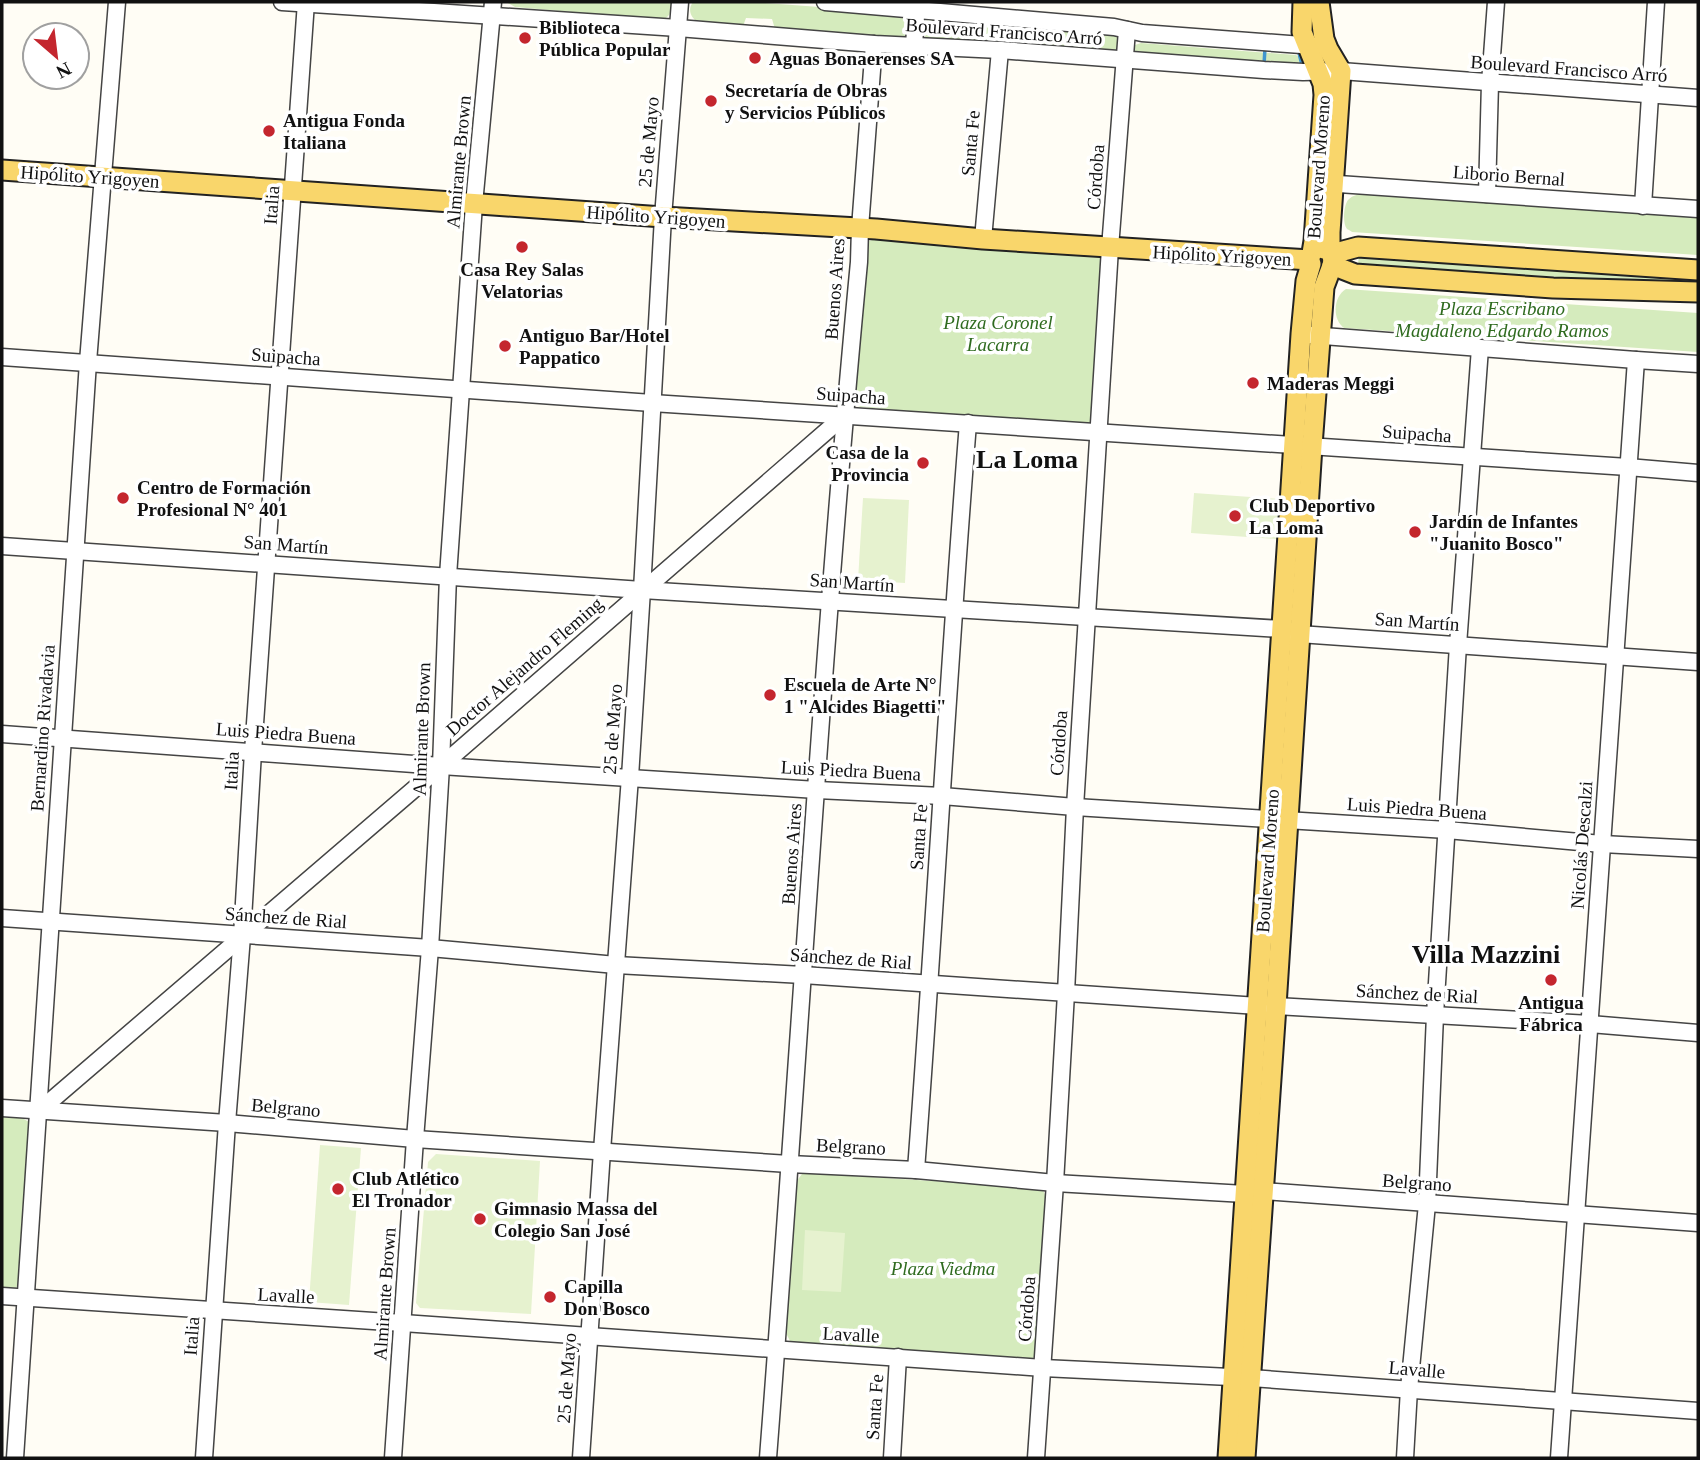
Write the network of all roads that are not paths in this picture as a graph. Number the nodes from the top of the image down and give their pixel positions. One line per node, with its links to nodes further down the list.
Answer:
1 (117, 2): 26 (street, Bernardino Rivadavia)
2 (282, 2): 9 (street, Boulevard Francisco Arró)
3 (680, 2): 12 (street, 25 de Mayo)
4 (825, 2): 10 (street, Boulevard Francisco Arró)
5 (1303, 2): 16 (main road, Boulevard Moreno)
6 (1319, 2): 18 (main road, Boulevard Moreno)
7 (1496, 2): 22 (street)
8 (1656, 2): 23 (street)
9 (306, 3): 11 (street, Boulevard Francisco Arró); 28 (street, Italia)
10 (917, 5): 13 (street, Boulevard Francisco Arró); 15 (street)
11 (493, 9): 12 (street, Boulevard Francisco Arró); 30 (street, Almirante Brown)
12 (678, 28): 14 (street, Boulevard Francisco Arró); 33 (street, 25 de Mayo)
13 (1127, 30): 16 (street, Boulevard Francisco Arró); 19 (street, Córdoba)
14 (874, 44): 15 (street, Boulevard Francisco Arró); 34 (street, Buenos Aires)
15 (914, 45): 17 (street, Boulevard Francisco Arró)
16 (1306, 45): 18 (street, Boulevard Francisco Arró); 20 (main road, Boulevard Moreno)
17 (1000, 50): 19 (street, Boulevard Francisco Arró); 35 (street, Santa Fe)
18 (1330, 53): 21 (main road, Boulevard Moreno)
19 (1125, 60): 20 (street, Boulevard Francisco Arró); 36 (street, Córdoba)
20 (1318, 71): 21 (street, Boulevard Francisco Arró); 27 (main road, Boulevard Moreno)
21 (1341, 71): 22 (street, Boulevard Francisco Arró); 27 (main road, Boulevard Moreno)
22 (1490, 83): 23 (street, Boulevard Francisco Arró); 29 (street)
23 (1649, 95): 24 (street, Boulevard Francisco Arró); 31 (street)
24 (1698, 98)
25 (2, 170): 26 (main road, Hipólito Yrigoyen)
26 (102, 176): 28 (main road, Hipólito Yrigoyen); 44 (street, Bernardino Rivadavia)
27 (1326, 183): 29 (street, Liborio Bernal); 37 (main road, Boulevard Moreno)
28 (293, 191): 30 (main road, Hipólito Yrigoyen); 46 (street, Italia)
29 (1487, 194): 31 (street, Liborio Bernal)
30 (474, 204): 33 (main road, Hipólito Yrigoyen); 47 (street, Almirante Brown)
31 (1643, 206): 32 (street, Liborio Bernal)
32 (1698, 209)
33 (663, 217): 34 (main road, Hipólito Yrigoyen); 48 (street, 25 de Mayo)
34 (860, 228): 35 (main road, Hipólito Yrigoyen); 49 (street, Buenos Aires)
35 (983, 239): 36 (main road, Hipólito Yrigoyen)
36 (1111, 248): 37 (main road, Hipólito Yrigoyen); 51 (street, Córdoba)
37 (1322, 259): 38 (main road, Hipólito Yrigoyen); 39 (main road, Hipólito Yrigoyen); 40 (main road, Boulevard Moreno)
38 (1698, 270)
39 (1698, 292)
40 (1311, 335): 41 (street); 52 (main road, Boulevard Moreno)
41 (1480, 348): 43 (street); 53 (street)
42 (2, 357): 44 (street, Suipacha)
43 (1636, 360): 45 (street); 54 (street, Nicolás Descalzi)
44 (88, 362): 46 (street, Suipacha); 57 (street, Bernardino Rivadavia)
45 (1698, 364)
46 (279, 377): 47 (street, Suipacha); 58 (street, Italia)
47 (461, 389): 48 (street, Suipacha); 59 (street, Almirante Brown)
48 (652, 403): 49 (street, Suipacha); 60 (street, 25 de Mayo)
49 (844, 416): 50 (street, Suipacha); 60 (street, Doctor Alejandro Fleming); 61 (street, Buenos Aires)
50 (968, 423): 51 (street, Suipacha); 62 (street, Santa Fe)
51 (1099, 432): 52 (street, Suipacha); 63 (street, Córdoba)
52 (1303, 445): 53 (street, Suipacha); 64 (main road, Boulevard Moreno)
53 (1472, 458): 54 (street, Suipacha); 65 (street)
54 (1628, 467): 55 (street, Suipacha); 66 (street, Nicolás Descalzi)
55 (1698, 473)
56 (2, 545): 57 (street, San Martín)
57 (75, 551): 58 (street, San Martín); 69 (street, Bernardino Rivadavia)
58 (266, 564): 59 (street, San Martín); 70 (street, Italia)
59 (448, 576): 60 (street, San Martín); 71 (street, Almirante Brown)
60 (642, 590): 61 (street, San Martín); 71 (street, Doctor Alejandro Fleming); 72 (street, 25 de Mayo)
61 (829, 602): 62 (street, San Martín); 73 (street, Buenos Aires)
62 (953, 610): 63 (street, San Martín); 74 (street, Santa Fe)
63 (1087, 619): 64 (street, San Martín); 75 (street, Córdoba)
64 (1291, 631): 65 (street, San Martín); 76 (main road, Boulevard Moreno)
65 (1458, 645): 66 (street, San Martín); 77 (street)
66 (1615, 655): 67 (street, San Martín); 78 (street, Nicolás Descalzi)
67 (1698, 662)
68 (2, 734): 69 (street, Luis Piedra Buena)
69 (63, 738): 70 (street, Luis Piedra Buena); 81 (street, Bernardino Rivadavia)
70 (253, 752): 71 (street, Luis Piedra Buena); 82 (street, Italia)
71 (441, 766): 72 (street, Luis Piedra Buena); 82 (street, Doctor Alejandro Fleming); 83 (street, Almirante Brown)
72 (630, 777): 73 (street, Luis Piedra Buena); 84 (street, 25 de Mayo)
73 (817, 790): 74 (street, Luis Piedra Buena); 85 (street, Buenos Aires)
74 (942, 796): 75 (street, Luis Piedra Buena); 86 (street, Santa Fe)
75 (1074, 807): 76 (street, Luis Piedra Buena); 87 (street, Córdoba)
76 (1279, 820): 77 (street, Luis Piedra Buena); 88 (main road, Boulevard Moreno)
77 (1447, 830): 78 (street, Luis Piedra Buena); 89 (street)
78 (1602, 844): 79 (street, Luis Piedra Buena); 90 (street, Nicolás Descalzi)
79 (1698, 849)
80 (2, 918): 81 (street, Sánchez de Rial)
81 (50, 921): 82 (street, Sánchez de Rial); 93 (street, Bernardino Rivadavia)
82 (242, 936): 83 (street, Sánchez de Rial); 93 (street, Doctor Alejandro Fleming); 94 (street, Italia)
83 (430, 948): 84 (street, Sánchez de Rial); 95 (street, Almirante Brown)
84 (616, 965): 85 (street, Sánchez de Rial); 96 (street, 25 de Mayo)
85 (803, 975): 86 (street, Sánchez de Rial); 97 (street, Buenos Aires)
86 (930, 984): 87 (street, Sánchez de Rial); 98 (street, Santa Fe)
87 (1066, 993): 88 (street, Sánchez de Rial); 99 (street, Córdoba)
88 (1267, 1006): 89 (street, Sánchez de Rial); 100 (main road, Boulevard Moreno)
89 (1435, 1016): 90 (street, Sánchez de Rial); 101 (street)
90 (1590, 1024): 91 (street, Sánchez de Rial); 102 (street, Nicolás Descalzi)
91 (1698, 1033)
92 (2, 1108): 93 (street, Belgrano)
93 (39, 1111): 94 (street, Belgrano); 105 (street, Bernardino Rivadavia)
94 (227, 1123): 95 (street, Belgrano); 106 (street, Italia)
95 (415, 1139): 96 (street, Belgrano); 107 (street, Almirante Brown)
96 (602, 1151): 97 (street, Belgrano); 108 (street, 25 de Mayo)
97 (789, 1164): 98 (street, Belgrano); 109 (street, Buenos Aires)
98 (916, 1170): 99 (street, Belgrano)
99 (1055, 1182): 100 (street, Belgrano); 111 (street, Córdoba)
100 (1254, 1193): 101 (street, Belgrano); 112 (main road, Boulevard Moreno)
101 (1427, 1203): 102 (street, Belgrano); 113 (street)
102 (1576, 1214): 103 (street, Belgrano); 114 (street, Nicolás Descalzi)
103 (1698, 1223)
104 (2, 1296): 105 (street, Lavalle)
105 (26, 1298): 106 (street, Lavalle); 116 (street, Bernardino Rivadavia)
106 (214, 1311): 107 (street, Lavalle); 117 (street, Italia)
107 (403, 1323): 108 (street, Lavalle); 118 (street, Almirante Brown)
108 (590, 1336): 109 (street, Lavalle); 119 (street, 25 de Mayo)
109 (777, 1350): 110 (street, Lavalle); 120 (street, Buenos Aires)
110 (898, 1357): 111 (street, Lavalle); 121 (street, Santa Fe)
111 (1043, 1368): 112 (street, Lavalle); 122 (street, Córdoba)
112 (1242, 1378): 113 (street, Lavalle); 123 (main road, Boulevard Moreno); 124 (main road, Boulevard Moreno)
113 (1409, 1389): 114 (street, Lavalle); 125 (street)
114 (1563, 1402): 115 (street, Lavalle); 126 (street, Nicolás Descalzi)
115 (1698, 1411)
116 (15, 1458)
117 (204, 1458)
118 (393, 1458)
119 (581, 1458)
120 (768, 1458)
121 (892, 1458)
122 (1036, 1458)
123 (1228, 1458)
124 (1245, 1458)
125 (1405, 1458)
126 (1559, 1458)

